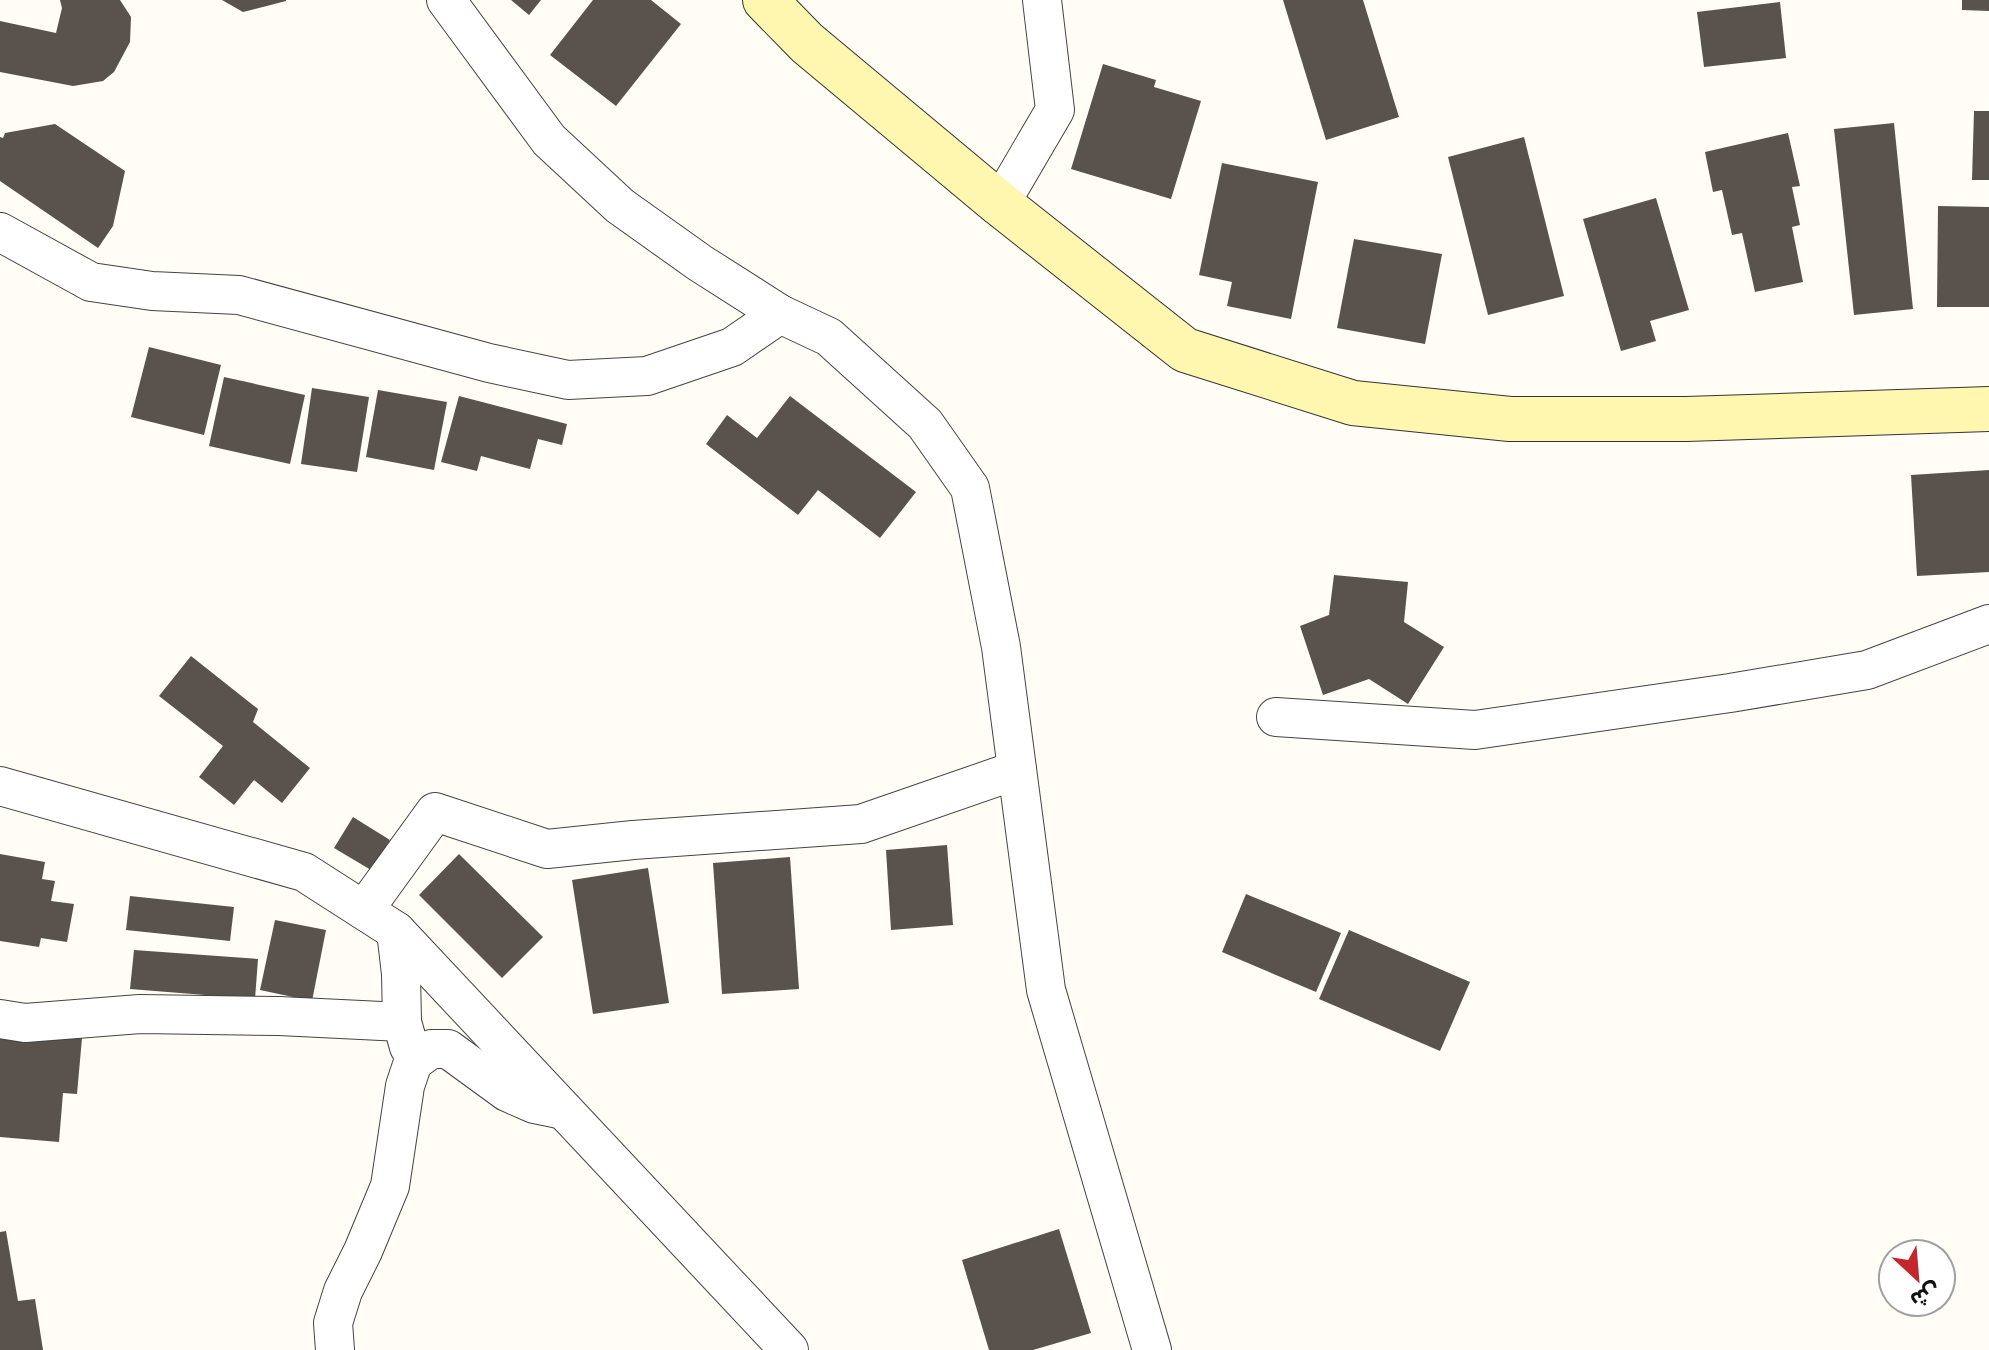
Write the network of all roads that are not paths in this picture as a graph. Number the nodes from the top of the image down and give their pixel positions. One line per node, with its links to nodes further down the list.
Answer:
1 (446, 0): 8 (street)
2 (732, 0): 5 (main road)
3 (765, 0): 5 (main road)
4 (1042, 0): 6 (street)
5 (807, 43): 6 (main road)
6 (1000, 204): 11 (main road)
7 (0, 232): 8 (street)
8 (780, 314): 14 (street)
9 (1989, 377): 11 (main road)
10 (1989, 409): 11 (main road)
11 (1892, 413)
12 (1989, 624): 13 (street)
13 (1276, 717)
14 (1017, 770): 16 (street); 24 (street)
15 (0, 786): 16 (street)
16 (364, 910): 17 (street)
17 (396, 931): 19 (street); 21 (street)
18 (0, 1019): 19 (street)
19 (402, 1022): 20 (street)
20 (413, 1062): 21 (street); 22 (street)
21 (566, 1111): 23 (street)
22 (335, 1350)
23 (789, 1350)
24 (1152, 1350)

